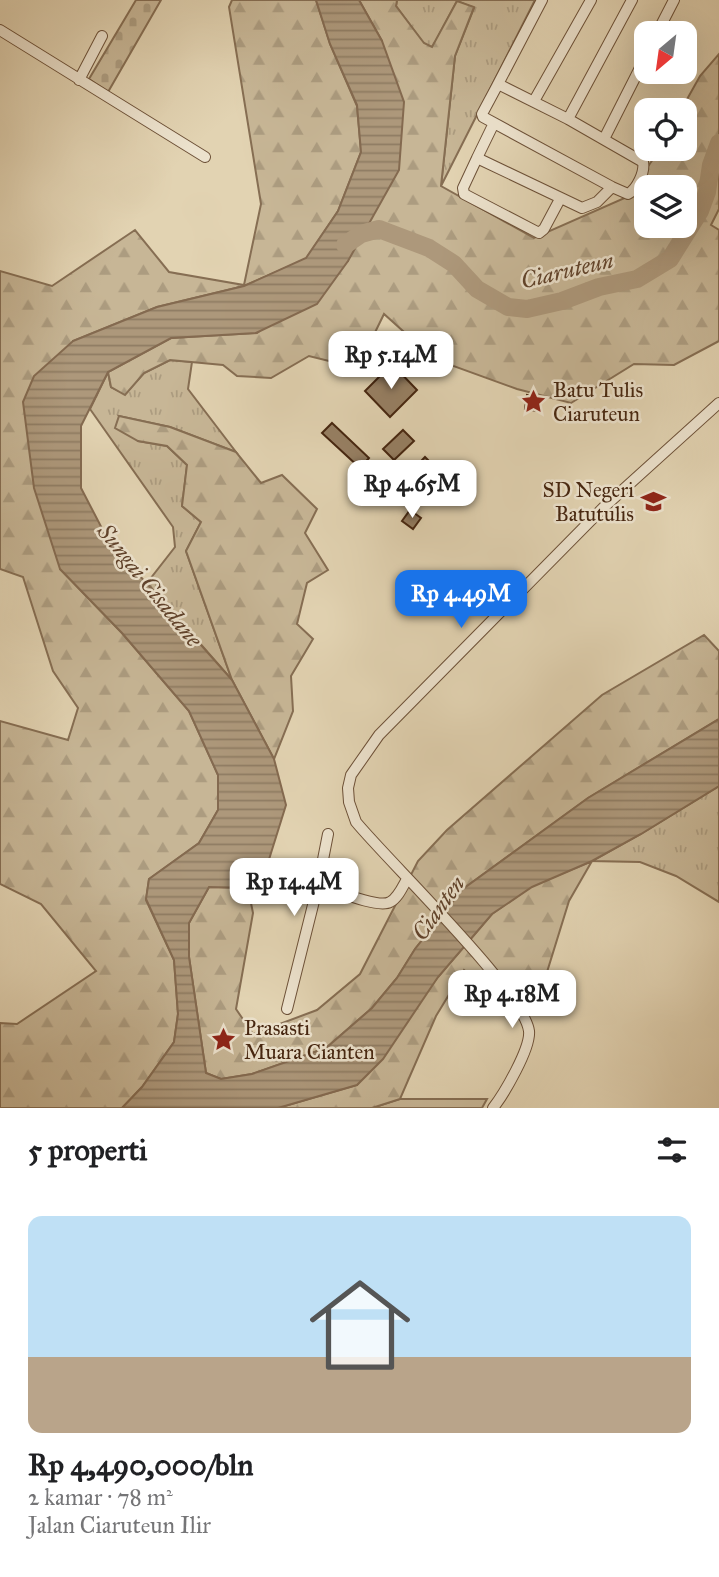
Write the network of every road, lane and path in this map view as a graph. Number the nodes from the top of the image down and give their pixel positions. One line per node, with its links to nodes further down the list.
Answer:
1 (542, 0): 10 (street)
2 (591, 0): 11 (street)
3 (632, 0): 12 (street)
4 (674, 0): 5 (street)
5 (663, 21)
6 (0, 30): 8 (street)
7 (102, 36): 8 (street)
8 (79, 80): 15 (street)
9 (634, 80): 14 (street)
10 (497, 86): 11 (street); 13 (street)
11 (534, 101): 12 (street)
12 (568, 119): 14 (street)
13 (494, 123): 16 (street); 17 (street)
14 (604, 139): 17 (street)
15 (205, 157)
16 (477, 158): 18 (street); 18 (street)
17 (612, 187): 18 (street)
18 (560, 199)
19 (719, 403): 21 (street)
20 (328, 834): 22 (street)
21 (407, 879): 22 (street); 24 (street)
22 (318, 884): 23 (street)
23 (287, 1009)
24 (493, 1108)

